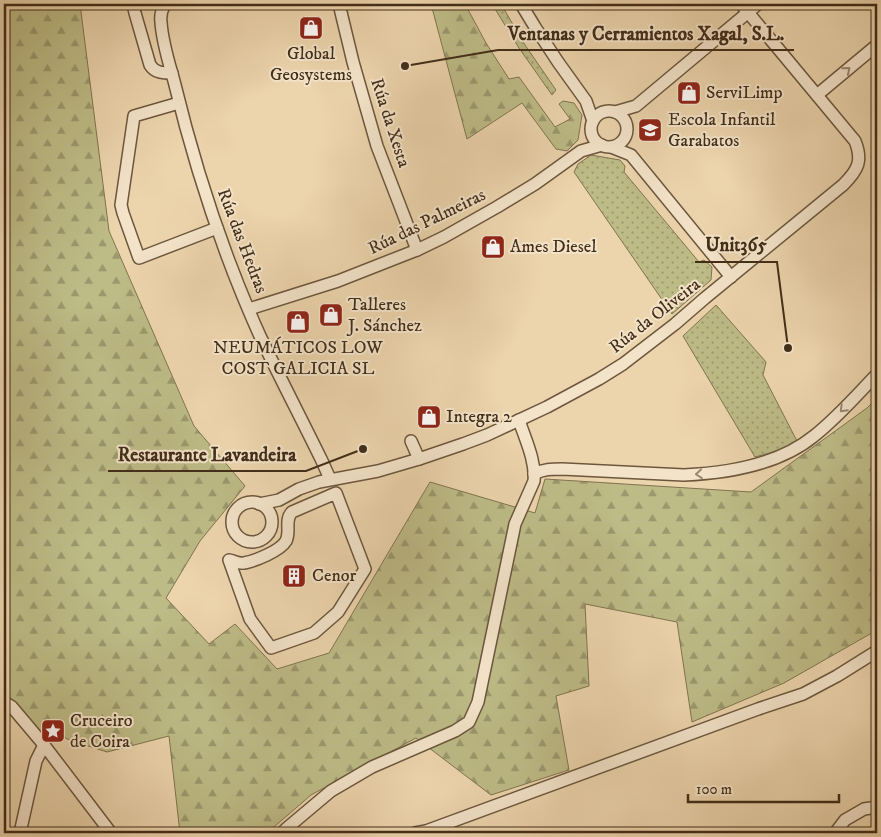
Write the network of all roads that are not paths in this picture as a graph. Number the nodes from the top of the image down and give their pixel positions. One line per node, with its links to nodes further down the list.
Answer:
1 (133, 4): 8 (street)
2 (165, 4): 8 (street, Rúa das Hedras)
3 (339, 4): 20 (street, Rúa da Xesta)
4 (521, 4): 10 (street)
5 (758, 4): 6 (street)
6 (745, 8): 9 (street, Rúa da Oliveira); 12 (street)
7 (877, 45): 9 (street, one-way to 7)
8 (172, 73): 11 (street, Rúa das Hedras)
9 (817, 95): 21 (street, Rúa da Oliveira)
10 (586, 101): 13 (street); 14 (street)
11 (179, 103): 19 (street, Rúa das Hedras); 19 (street)
12 (636, 106): 13 (street); 15 (street)
13 (611, 112): 14 (street); 15 (street)
14 (592, 125): 16 (street); 17 (street, Rúa das Palmeiras)
15 (626, 129): 16 (street); 18 (street)
16 (606, 146): 17 (street, Rúa das Palmeiras); 18 (street)
17 (581, 151): 20 (street, Rúa das Palmeiras)
18 (631, 156): 21 (street)
19 (217, 228): 22 (street, Rúa das Hedras)
20 (416, 250): 22 (street, Rúa das Palmeiras)
21 (731, 277): 24 (street, Rúa da Oliveira)
22 (249, 309): 28 (street, Rúa das Hedras)
23 (877, 374): 27 (street, one-way to 27)
24 (519, 420): 26 (street, Rúa da Oliveira); 27 (street)
25 (411, 441): 26 (street)
26 (419, 460): 28 (street, Rúa da Oliveira)
27 (534, 474): 40 (street)
28 (330, 479): 29 (street, Rúa da Oliveira)
29 (298, 489): 30 (street, Rúa da Oliveira); 32 (street)
30 (279, 500): 31 (street, Rúa da Oliveira); 33 (street, Rúa da Oliveira)
31 (259, 504): 33 (street); 33 (street, Rúa da Oliveira)
32 (305, 506): 32 (street)
33 (271, 516)
34 (877, 651): 41 (street)
35 (8, 704): 36 (street)
36 (44, 745): 38 (street); 39 (street)
37 (877, 807): 42 (street)
38 (20, 833)
39 (111, 833)
40 (282, 833)
41 (415, 833)
42 (835, 833)

